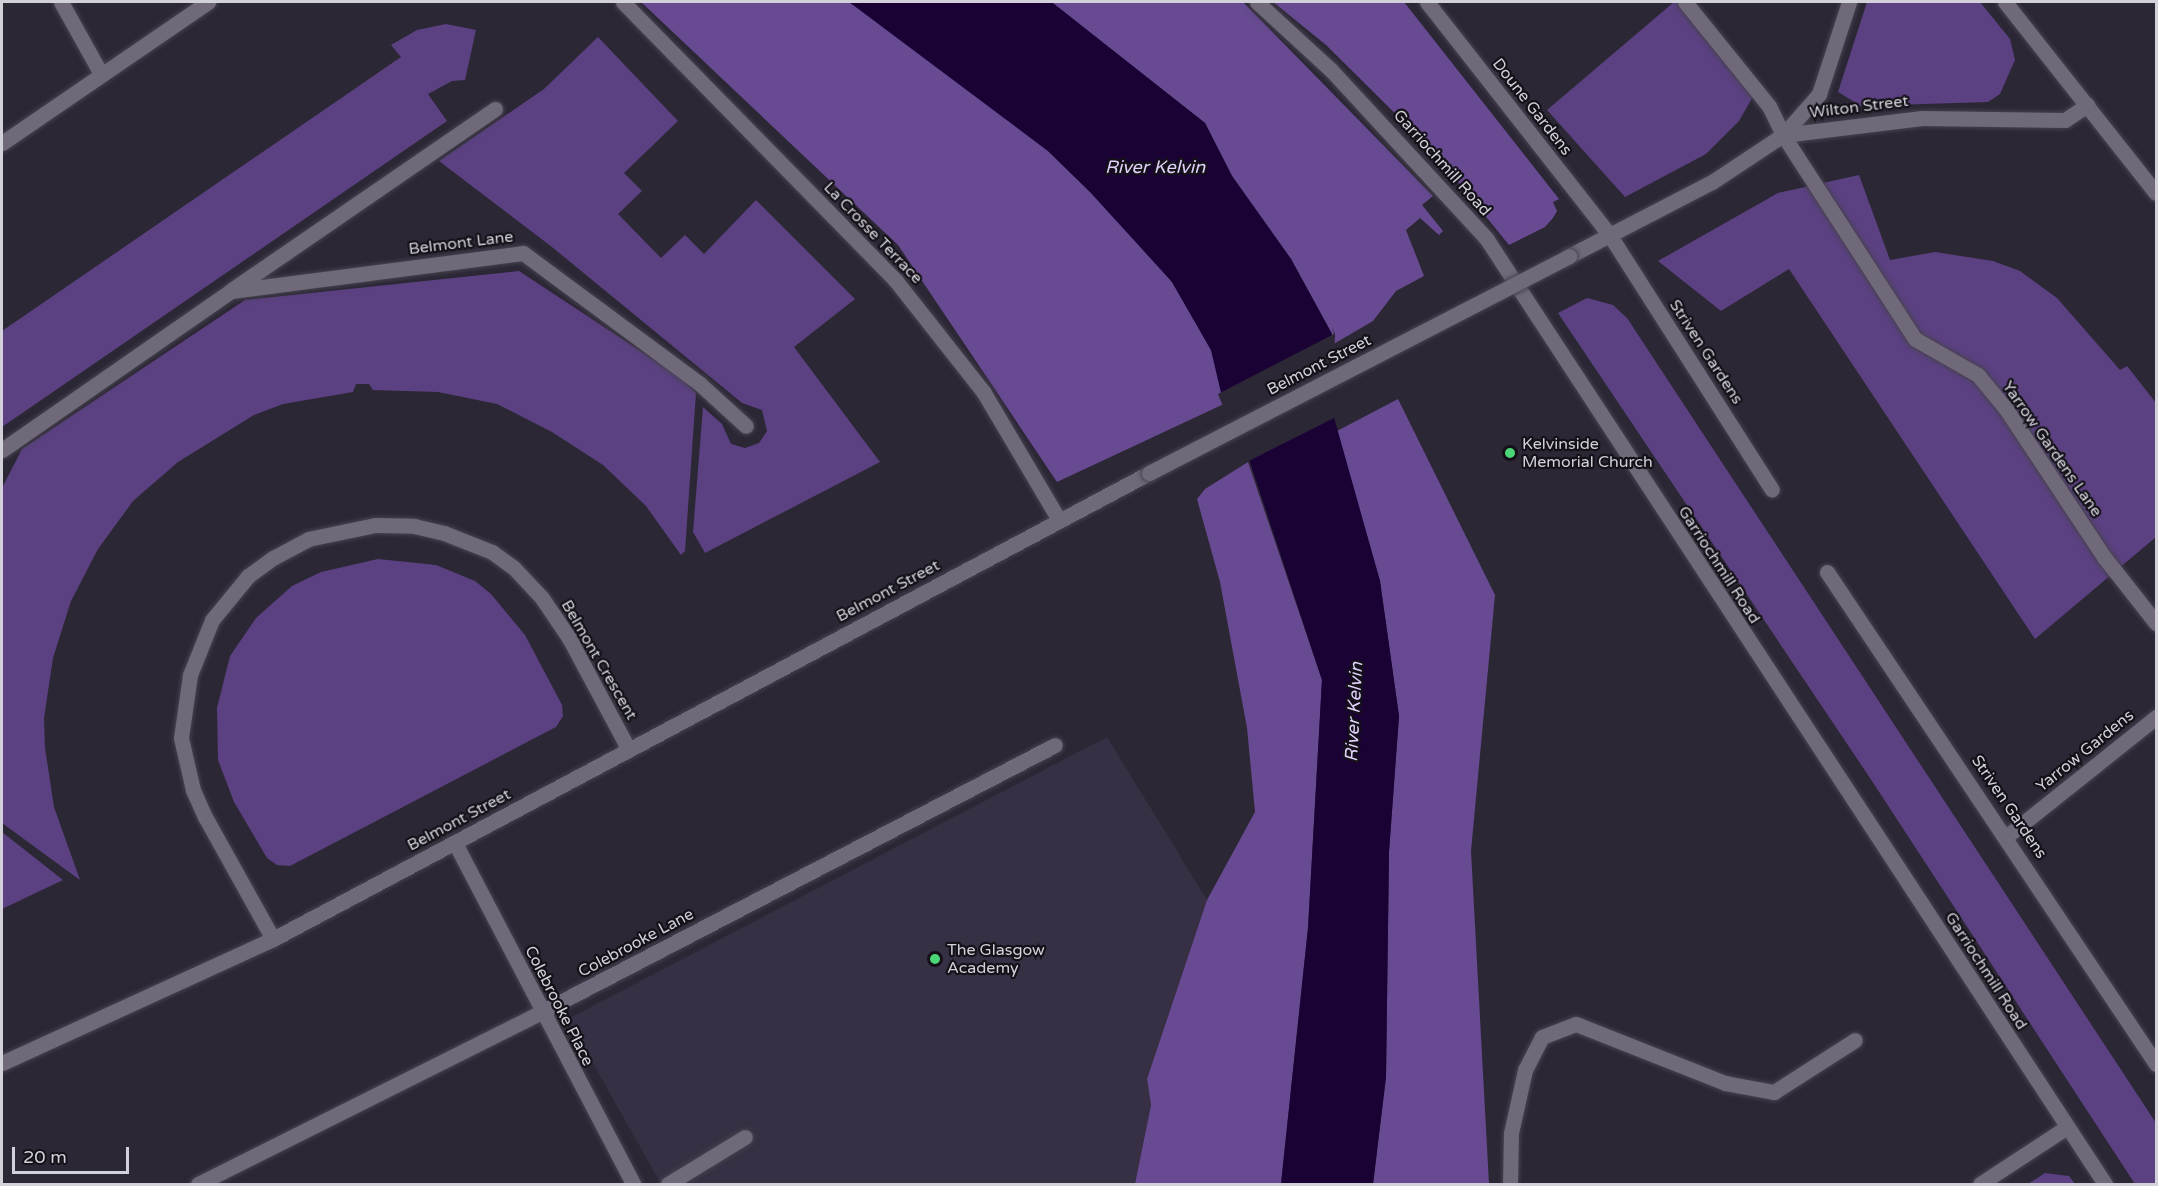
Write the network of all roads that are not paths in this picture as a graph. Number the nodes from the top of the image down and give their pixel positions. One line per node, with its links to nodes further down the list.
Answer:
1 (61, 2): 9 (street)
2 (208, 2): 9 (street)
3 (623, 2): 21 (street, La Crosse Terrace)
4 (1257, 2): 34 (street, Garriochmill Road)
5 (1428, 2): 16 (street, Doune Gardens)
6 (1685, 2): 12 (street, Yarrow Gardens Lane)
7 (1849, 2): 12 (street, Wilton Street)
8 (2005, 2): 10 (street)
9 (101, 74): 13 (street)
10 (2087, 105): 12 (street, Wilton Street); 14 (street)
11 (495, 109): 17 (street, Belmont Lane)
12 (1784, 135): 16 (street, Belmont Street); 23 (street, Yarrow Gardens Lane)
13 (2, 143)
14 (2151, 174): 15 (street)
15 (2157, 193)
16 (1609, 234): 20 (street, Striven Gardens); 21 (street, Belmont Street, bridge)
17 (231, 291): 18 (street, Belmont Lane); 19 (street, Belmont Lane)
18 (746, 426)
19 (2, 450)
20 (1772, 490)
21 (1059, 520): 26 (street, Belmont Street)
22 (1827, 572): 27 (street, Striven Gardens)
23 (2157, 622)
24 (2157, 717): 27 (street, Yarrow Gardens)
25 (1055, 744): 30 (street, Colebrooke Lane)
26 (629, 750): 28 (street, Belmont Street); 29 (street, Belmont Crescent)
27 (2007, 836): 33 (street, Striven Gardens)
28 (455, 843): 29 (street, Belmont Street); 30 (street, Colebrooke Place)
29 (273, 939): 32 (street, Belmont Street)
30 (541, 1012): 36 (street, Colebrooke Lane); 37 (street, Colebrooke Place)
31 (1855, 1040): 39 (street)
32 (2, 1063)
33 (2157, 1064)
34 (2067, 1127): 40 (street); 41 (street, Garriochmill Road)
35 (746, 1137): 38 (street)
36 (198, 1185)
37 (633, 1185)
38 (668, 1185)
39 (1510, 1185)
40 (1980, 1185)
41 (2105, 1185)

